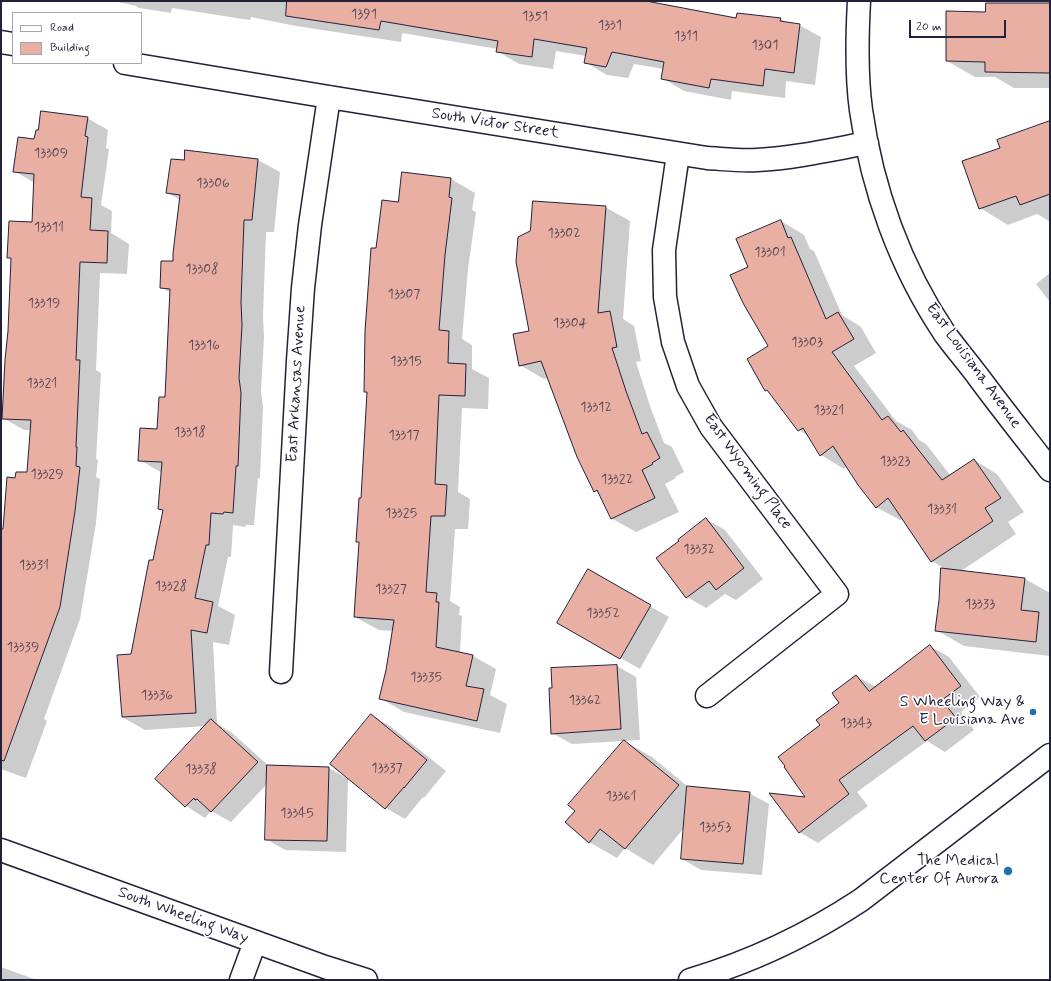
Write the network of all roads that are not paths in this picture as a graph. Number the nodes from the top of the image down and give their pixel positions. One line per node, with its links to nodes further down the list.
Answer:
1 (859, 1): 6 (street, East Louisiana Avenue)
2 (1, 42): 3 (street)
3 (12, 44)
4 (130, 64): 5 (street, South Victor Street)
5 (329, 97): 7 (street, South Victor Street); 9 (street, East Arkansas Avenue)
6 (867, 143): 7 (street, South Victor Street); 8 (street, East Louisiana Avenue)
7 (678, 154): 10 (street, East Wyoming Place)
8 (1050, 470)
9 (281, 672)
10 (707, 696)
11 (1050, 755): 16 (street)
12 (1, 850): 13 (street, South Wheeling Way)
13 (255, 942): 14 (street); 15 (street, South Wheeling Way)
14 (241, 980)
15 (366, 980)
16 (690, 980)

